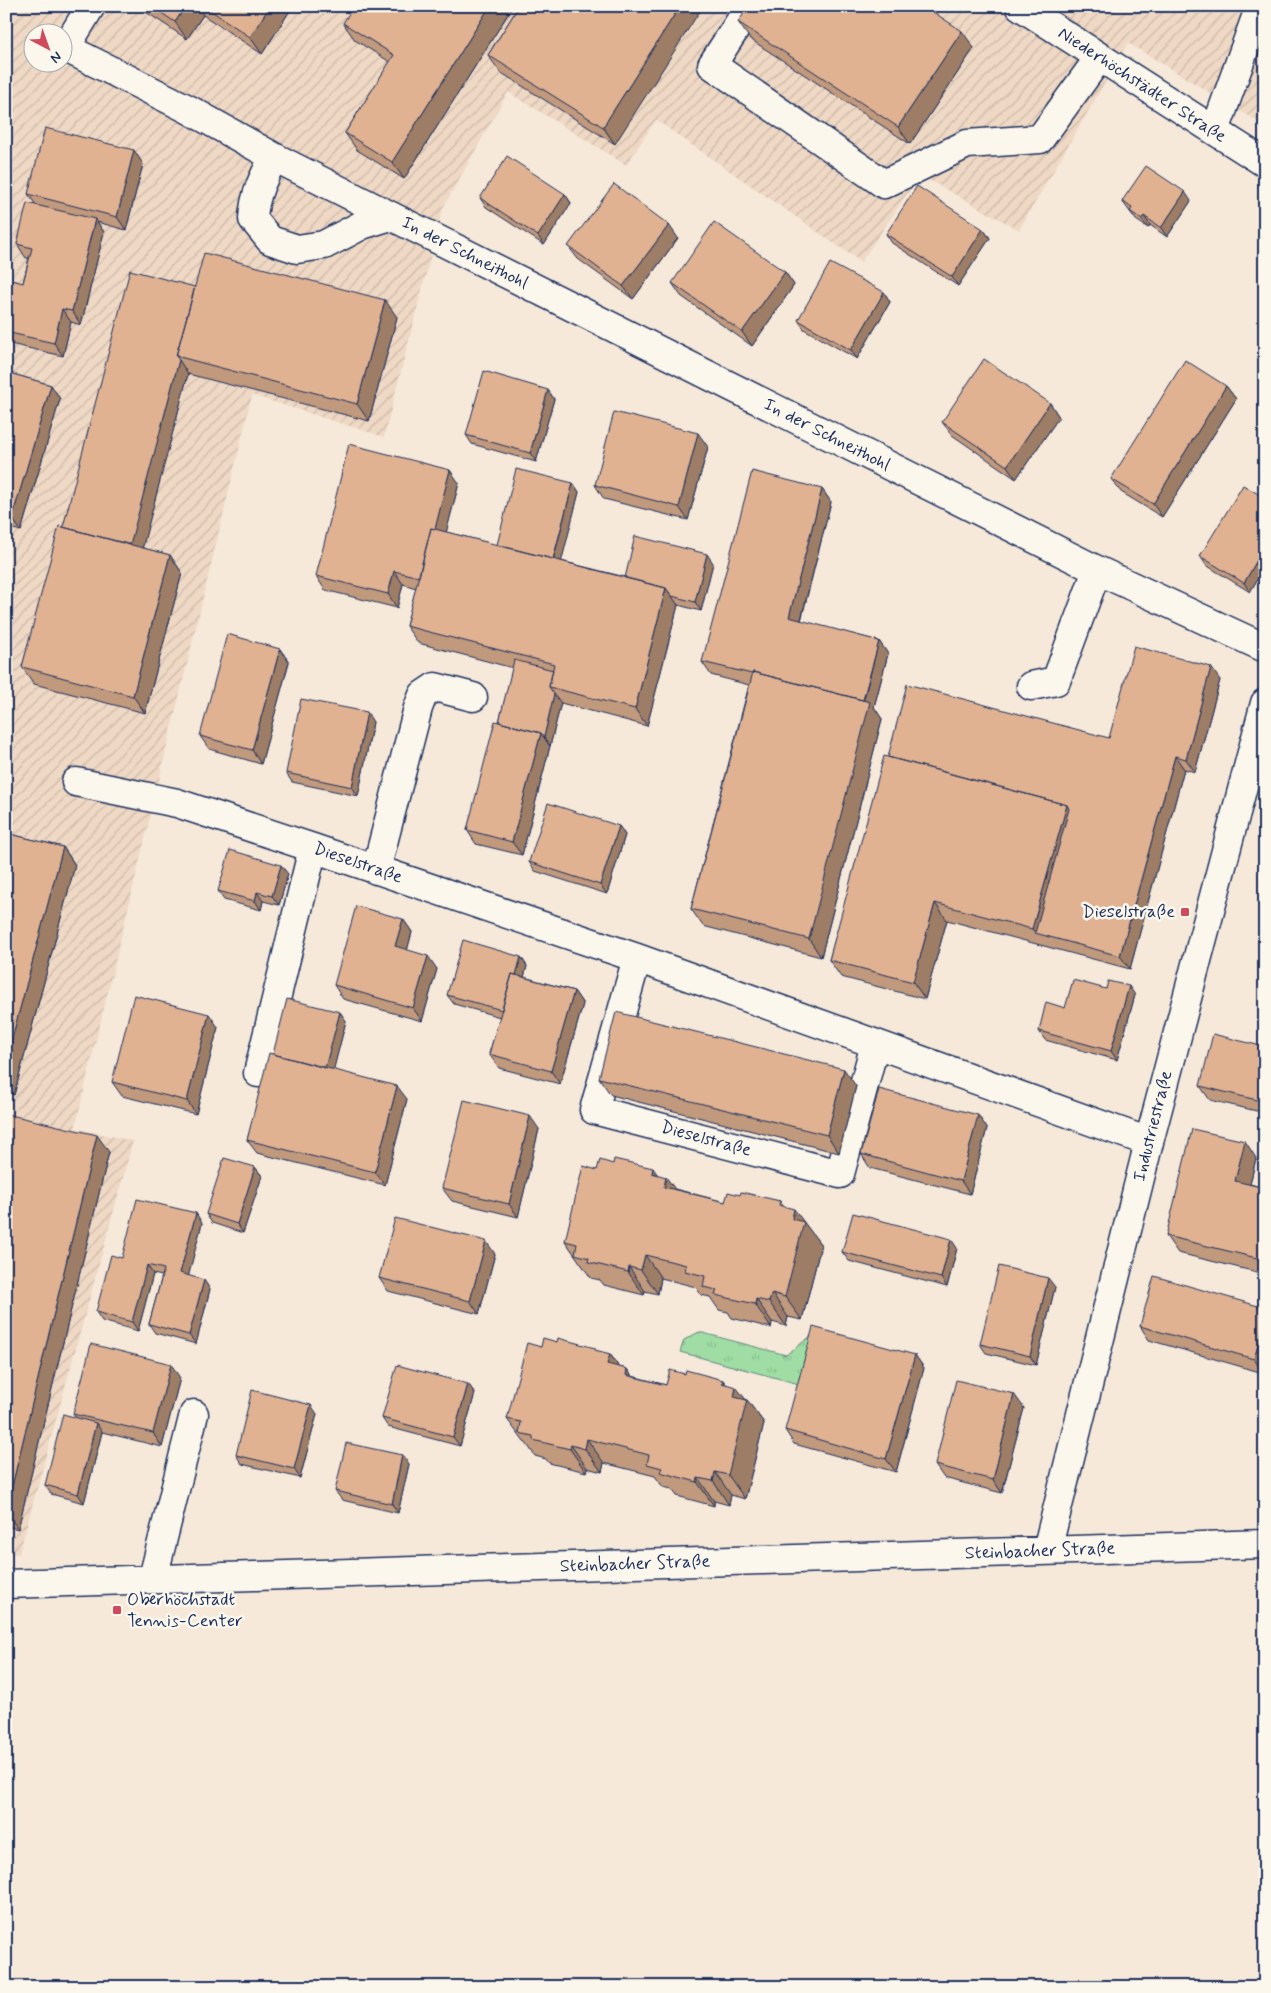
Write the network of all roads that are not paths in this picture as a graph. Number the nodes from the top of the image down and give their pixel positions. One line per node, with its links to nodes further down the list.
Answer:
1 (91, 6): 5 (street)
2 (750, 6): 7 (street)
3 (1020, 6): 7 (street, Niederhöchstädter Straße)
4 (1260, 6): 8 (street)
5 (72, 34)
6 (72, 50): 9 (street)
7 (1099, 58): 8 (street, Niederhöchstädter Straße)
8 (1215, 131): 10 (street, Niederhöchstädter Straße)
9 (274, 157): 11 (street, In der Schneithohl); 11 (street, In der Schneithohl)
10 (1265, 163)
11 (391, 216): 12 (street, In der Schneithohl)
12 (1097, 570): 13 (street, In der Schneithohl); 14 (street)
13 (1265, 648)
14 (1030, 686)
15 (473, 697): 19 (street)
16 (1265, 703): 23 (street, Industriestraße)
17 (76, 782): 18 (street, Dieselstraße)
18 (313, 848): 19 (street, Dieselstraße); 22 (street)
19 (376, 870): 20 (street, Dieselstraße)
20 (637, 958): 21 (street, Dieselstraße); 21 (street, Dieselstraße)
21 (875, 1044): 23 (street, Dieselstraße)
22 (258, 1073)
23 (1149, 1142): 26 (street, Industriestraße)
24 (194, 1414): 27 (street)
25 (1265, 1544): 26 (street, Steinbacher Straße)
26 (1047, 1550): 27 (street, Steinbacher Straße)
27 (153, 1578): 28 (street, Steinbacher Straße)
28 (6, 1584)

